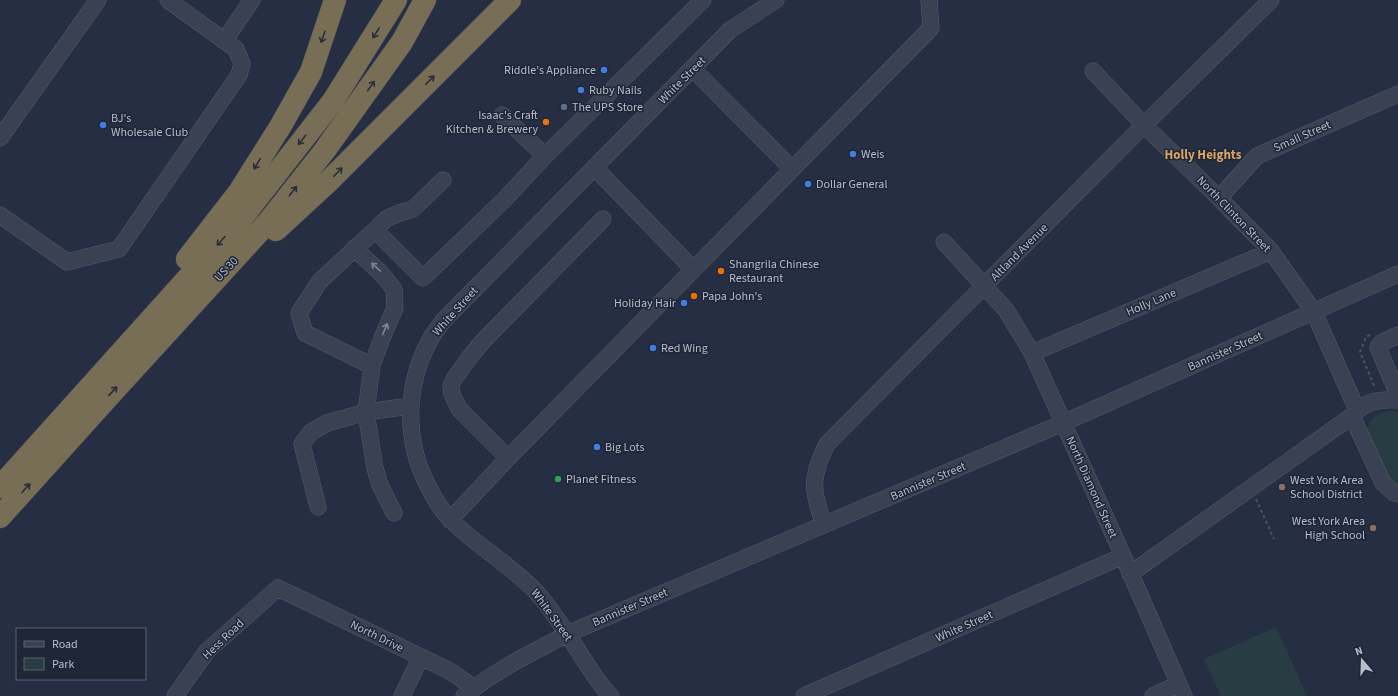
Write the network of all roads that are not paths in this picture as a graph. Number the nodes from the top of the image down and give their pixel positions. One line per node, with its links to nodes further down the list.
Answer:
1 (98, 0): 18 (street)
2 (168, 0): 12 (street)
3 (252, 0): 12 (street)
4 (335, 0): 45 (highway, one-way to 45)
5 (396, 0): 46 (highway, US 30 / US 30, one-way to 46)
6 (425, 0): 33 (highway, US 30 / US 30, one-way to 6)
7 (510, 0): 33 (highway, one-way to 7)
8 (704, 0): 19 (street)
9 (775, 0): 13 (street, White Street)
10 (929, 0): 21 (street)
11 (1271, 0): 17 (street, Altland Avenue)
12 (224, 41): 24 (street)
13 (693, 69): 20 (street, White Street); 21 (street)
14 (1093, 71): 17 (street, North Clinton Street)
15 (1398, 94): 23 (street, Small Street)
16 (502, 115): 19 (street)
17 (1144, 125): 23 (street, North Clinton Street); 32 (street, Altland Avenue)
18 (0, 138)
19 (545, 156): 26 (street)
20 (594, 168): 30 (street); 40 (street, White Street)
21 (792, 169): 30 (street)
22 (443, 180): 26 (street)
23 (1219, 198): 29 (street, North Clinton Street)
24 (0, 215)
25 (603, 219): 44 (street)
26 (375, 230): 28 (street)
27 (944, 242): 32 (street, North Diamond Street)
28 (354, 248): 37 (street, one-way to 28); 37 (street)
29 (1271, 251): 34 (street, North Clinton Street); 36 (street, Holly Lane)
30 (693, 270): 44 (street)
31 (1398, 274): 34 (street, Bannister Street)
32 (984, 286): 36 (street, North Diamond Street); 52 (street, Altland Avenue)
33 (186, 312): 50 (highway, US 30 / US 30, one-way to 33)
34 (1314, 312): 42 (street, North Clinton Street); 43 (street, Bannister Street)
35 (1398, 335): 38 (street)
36 (1032, 353): 43 (street, North Diamond Street)
37 (372, 366): 41 (street)
38 (1398, 395)
39 (1398, 400): 42 (street)
40 (410, 406): 41 (street); 51 (street, White Street)
41 (366, 412): 48 (street); 49 (street)
42 (1354, 413): 47 (street, North Clinton Street); 54 (street)
43 (1063, 423): 52 (street, Bannister Street); 53 (street, North Diamond Street)
44 (508, 458): 51 (street)
45 (0, 483)
46 (0, 487)
47 (1398, 494)
48 (318, 507)
49 (394, 513)
50 (0, 517)
51 (450, 520): 56 (street, White Street)
52 (824, 525): 56 (street, Bannister Street)
53 (1123, 556): 54 (street, North Diamond Street); 63 (street, White Street)
54 (1130, 574): 58 (street, North Diamond Street)
55 (278, 588): 57 (street, North Drive); 60 (street, Hess Road)
56 (567, 634): 59 (street, Bannister Street); 62 (street, White Street)
57 (421, 657): 59 (street, North Drive); 61 (street)
58 (1182, 690): 64 (street)
59 (469, 692)
60 (175, 696)
61 (402, 696)
62 (612, 696)
63 (804, 696)
64 (1153, 696)

